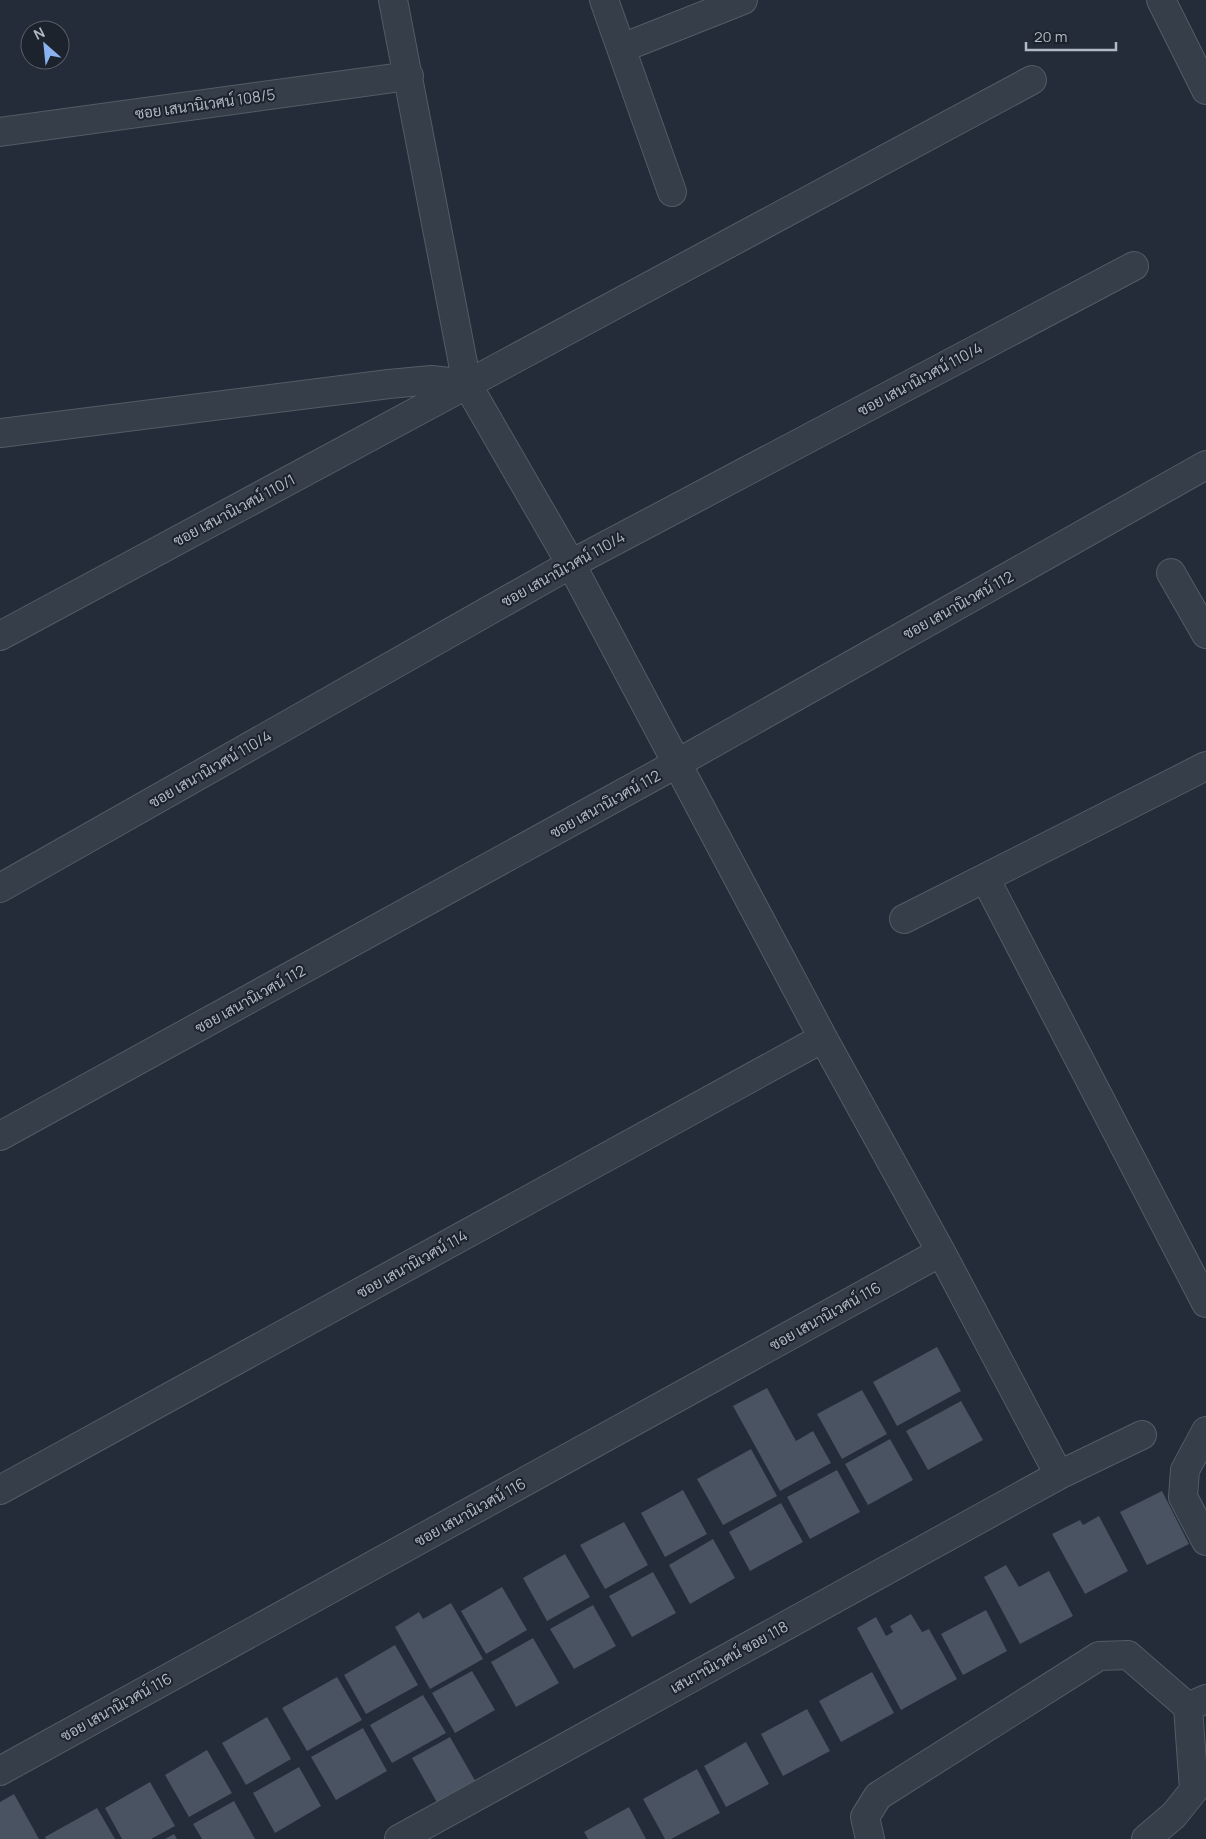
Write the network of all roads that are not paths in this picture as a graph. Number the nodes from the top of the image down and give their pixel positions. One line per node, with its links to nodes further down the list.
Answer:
1 (393, 0): 6 (street)
2 (604, 0): 5 (street)
3 (743, 0): 5 (street)
4 (1161, 0): 8 (street)
5 (622, 48): 10 (street)
6 (409, 76): 9 (street, ซอย เสนานิเวศน์ 108/5); 12 (street)
7 (1032, 80): 12 (street, ซอย เสนานิเวศน์ 110/1)
8 (1206, 90)
9 (0, 132)
10 (672, 192)
11 (1134, 266): 15 (street, ซอย เสนานิเวศน์ 110/4)
12 (467, 384): 13 (street); 15 (street); 18 (street, ซอย เสนานิเวศน์ 110/1)
13 (0, 432)
14 (1206, 465): 19 (street, ซอย เสนานิเวศน์ 112)
15 (571, 564): 19 (street); 22 (street, ซอย เสนานิเวศน์ 110/4)
16 (1171, 573): 17 (street)
17 (1206, 634)
18 (0, 636)
19 (676, 764): 24 (street); 25 (street, ซอย เสนานิเวศน์ 112)
20 (1206, 766): 21 (street)
21 (985, 878): 23 (street); 27 (street)
22 (0, 888)
23 (904, 919)
24 (823, 1038): 26 (street); 31 (street, ซอย เสนานิเวศน์ 114)
25 (0, 1136)
26 (941, 1252): 30 (street); 34 (street, ซอย เสนานิเวศน์ 116)
27 (1206, 1302)
28 (1206, 1432): 32 (street)
29 (1142, 1435): 30 (street, เสนาฯนิเวศน์ ซอย 118)
30 (1059, 1475): 35 (street, เสนาฯนิเวศน์ ซอย 118)
31 (0, 1490)
32 (1206, 1541)
33 (1197, 1703): 36 (street); 37 (street)
34 (0, 1771)
35 (400, 1839)
36 (870, 1839)
37 (1146, 1839)

